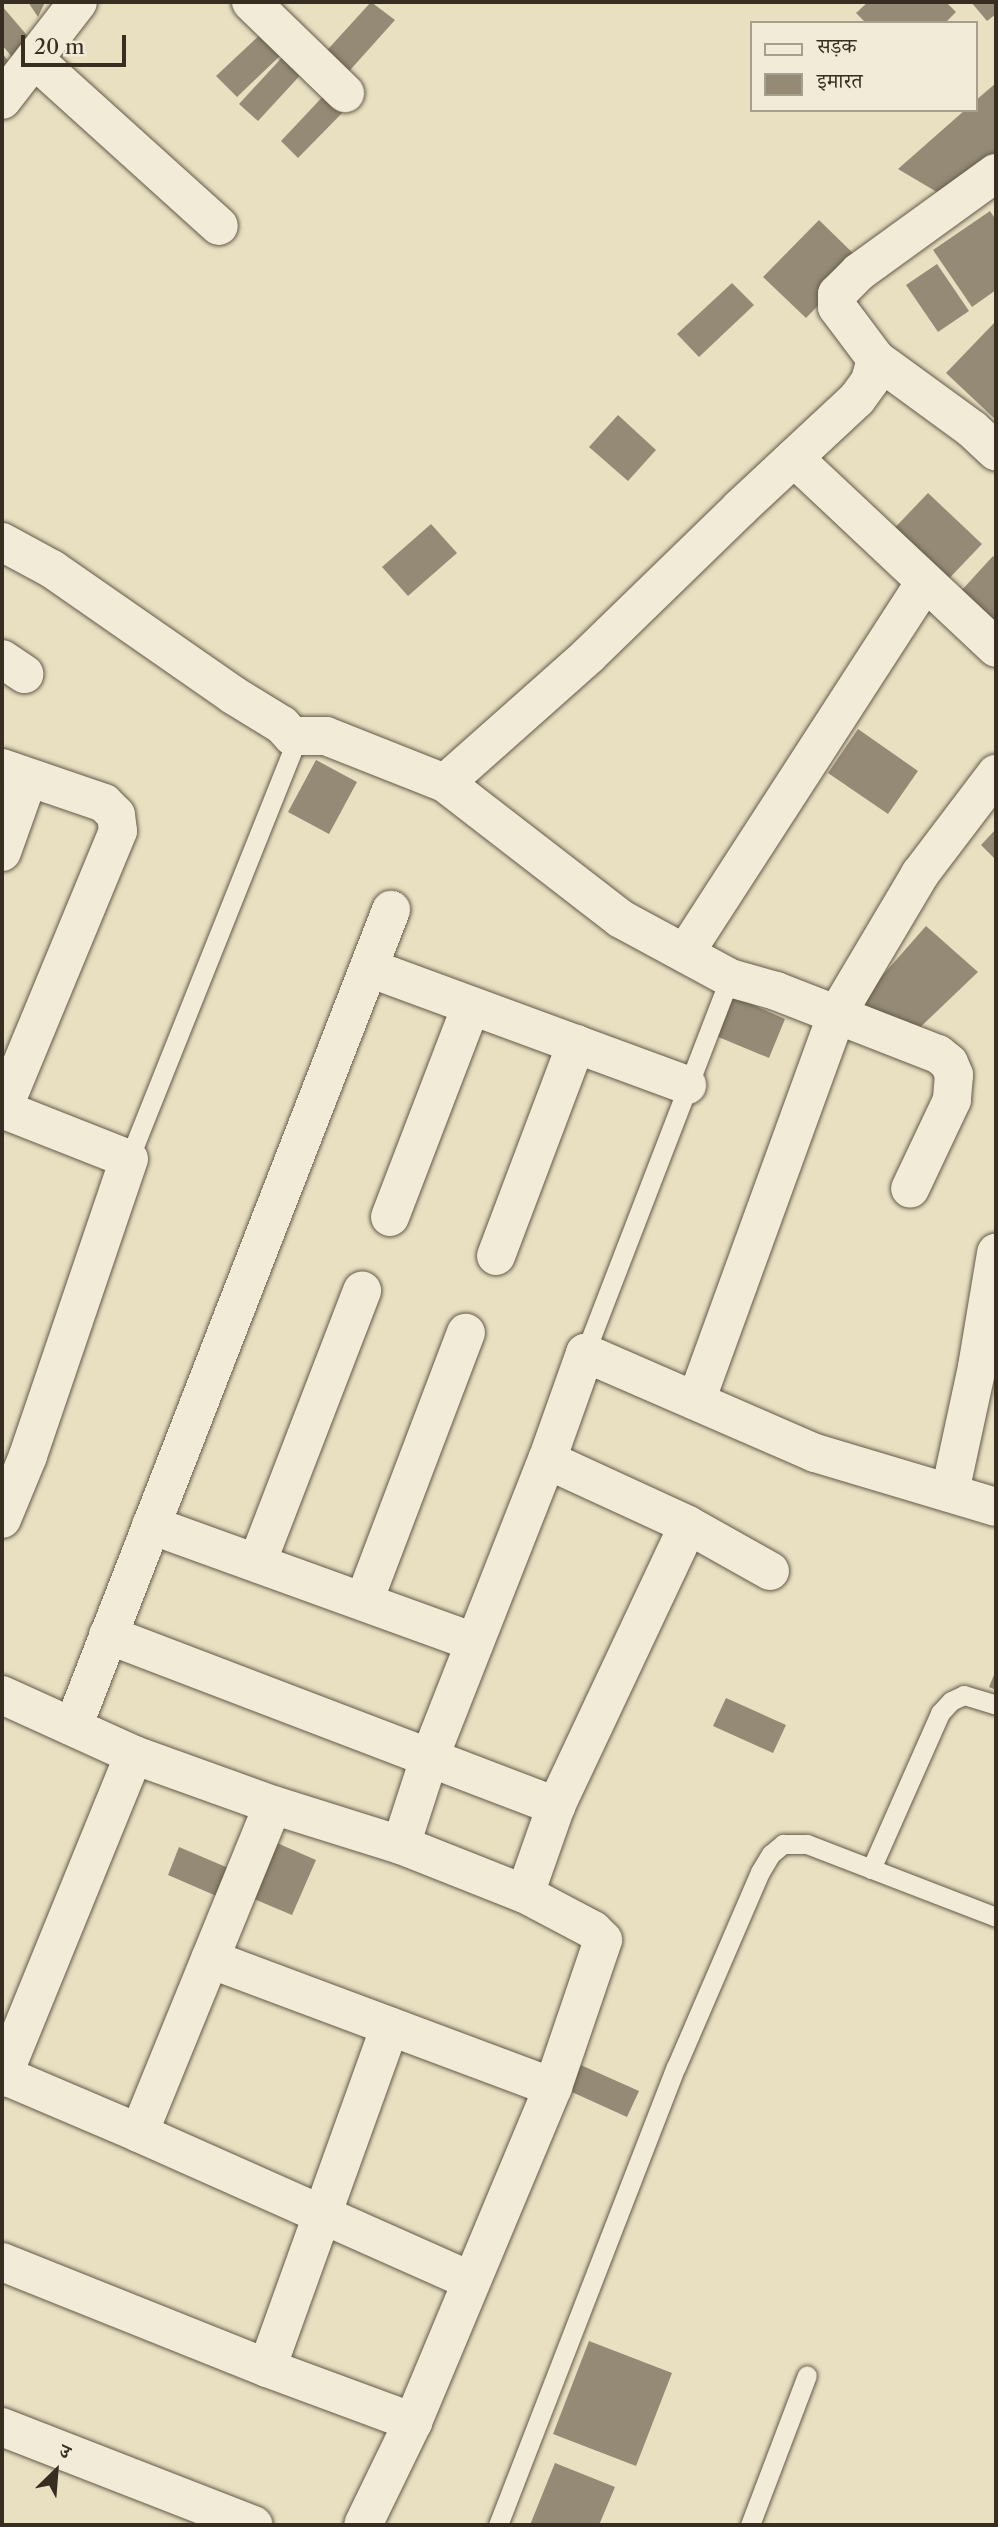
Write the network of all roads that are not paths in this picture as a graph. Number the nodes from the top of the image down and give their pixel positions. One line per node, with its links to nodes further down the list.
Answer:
1 (78, 2): 3 (street)
2 (251, 2): 4 (street)
3 (34, 59): 5 (street); 7 (street)
4 (345, 93)
5 (2, 100)
6 (996, 173): 8 (street)
7 (219, 226)
8 (876, 359): 9 (street); 10 (street)
9 (996, 451)
10 (794, 458): 12 (street); 17 (street)
11 (2, 542): 14 (street)
12 (925, 582): 13 (street); 20 (street)
13 (996, 648)
14 (292, 736): 17 (street); 28 (lane)
15 (15, 773): 18 (street); 27 (street)
16 (996, 774): 24 (street)
17 (445, 783): 20 (street)
18 (2, 852)
19 (391, 910): 21 (street)
20 (685, 953): 22 (street)
21 (369, 968): 23 (street); 42 (street)
22 (730, 978): 24 (street); 26 (lane)
23 (471, 1006): 25 (street); 30 (street)
24 (837, 1014): 29 (street); 36 (street)
25 (576, 1044): 26 (street); 32 (street)
26 (687, 1085): 35 (lane)
27 (2, 1110): 28 (street)
28 (129, 1159): 37 (street)
29 (910, 1189)
30 (390, 1217)
31 (996, 1253): 39 (street)
32 (496, 1256)
33 (362, 1291): 44 (street)
34 (466, 1334): 46 (street)
35 (585, 1353): 36 (street); 38 (street)
36 (696, 1401): 39 (street)
37 (15, 1452): 41 (street)
38 (547, 1460): 43 (street); 48 (street)
39 (950, 1492): 40 (street)
40 (996, 1507)
41 (2, 1519)
42 (150, 1525): 44 (street); 47 (street)
43 (688, 1525): 45 (street); 55 (street)
44 (257, 1563): 46 (street)
45 (770, 1571)
46 (364, 1601): 48 (street)
47 (108, 1635): 51 (street); 53 (street)
48 (475, 1642): 53 (street)
49 (2, 1695): 51 (street)
50 (996, 1705): 57 (lane)
51 (73, 1727): 52 (street)
52 (134, 1755): 54 (street); 62 (street)
53 (429, 1759): 55 (street); 56 (street)
54 (273, 1805): 56 (street); 60 (street)
55 (556, 1805): 58 (street)
56 (401, 1845): 58 (street)
57 (871, 1869): 59 (lane); 74 (lane)
58 (524, 1894): 63 (street)
59 (996, 1917)
60 (210, 1959): 61 (street); 64 (street)
61 (390, 2026): 63 (street); 65 (street)
62 (2, 2077): 64 (street)
63 (553, 2087): 67 (street)
64 (139, 2133): 65 (street)
65 (321, 2215): 67 (street); 68 (street)
66 (2, 2262): 68 (street)
67 (471, 2281): 70 (street)
68 (267, 2368): 70 (street)
69 (807, 2375): 75 (lane)
70 (413, 2421): 73 (street)
71 (2, 2427): 72 (street)
72 (254, 2525)
73 (363, 2525)
74 (498, 2525)
75 (750, 2525)

